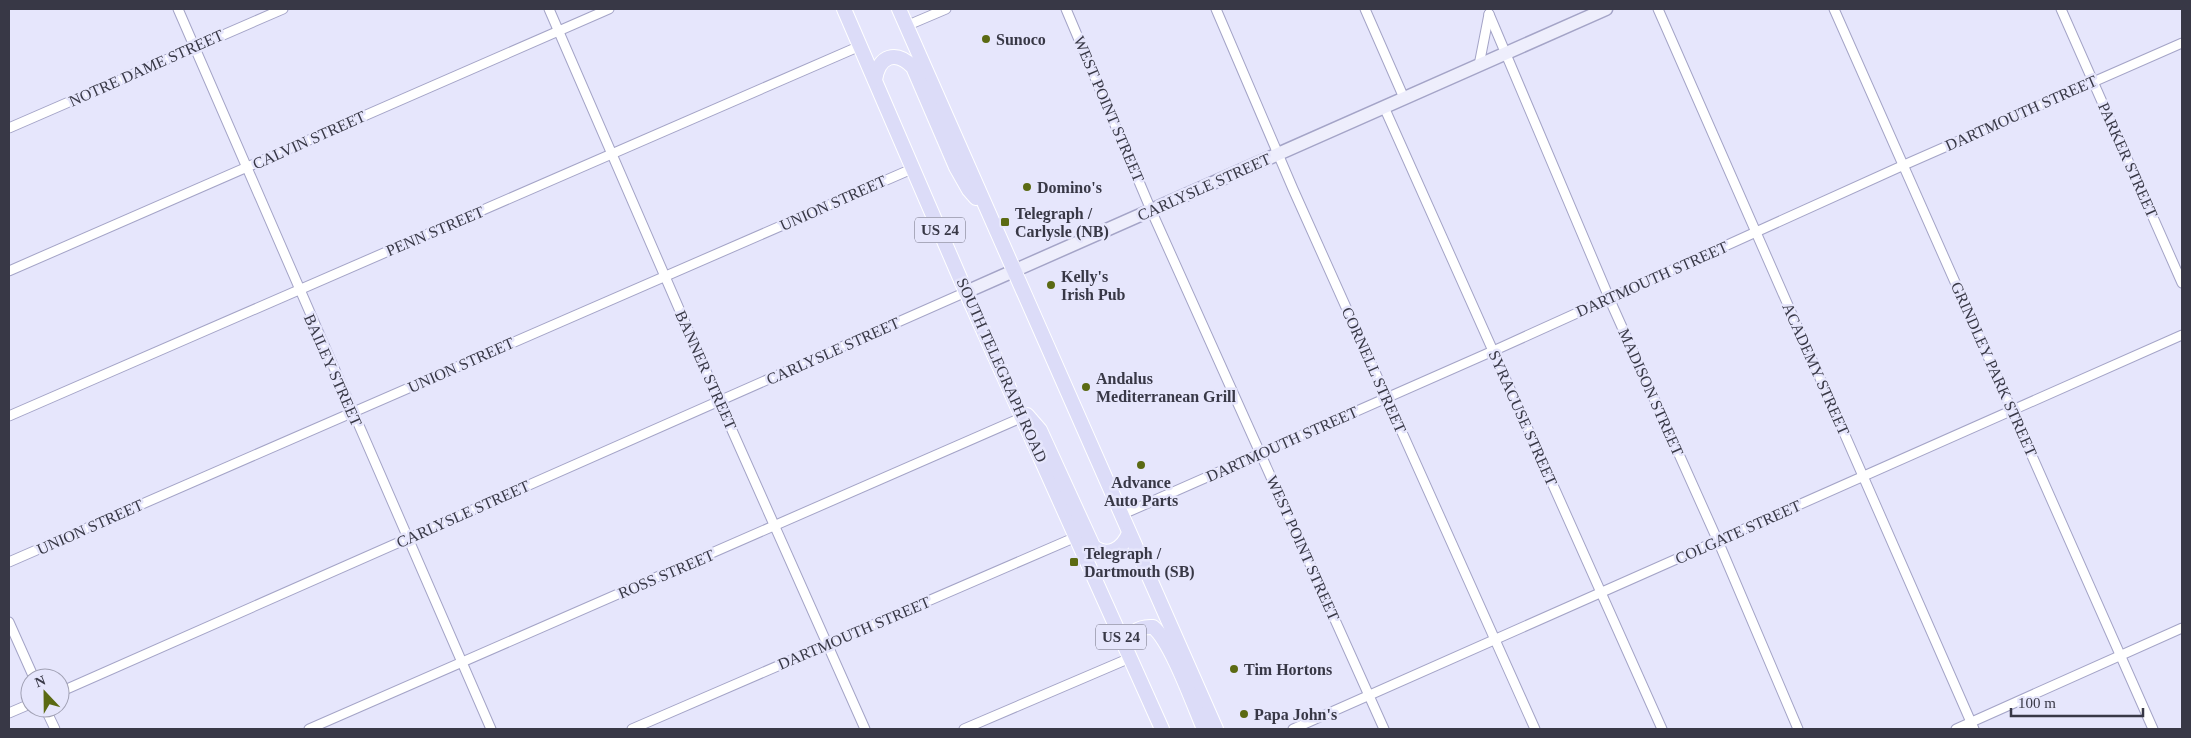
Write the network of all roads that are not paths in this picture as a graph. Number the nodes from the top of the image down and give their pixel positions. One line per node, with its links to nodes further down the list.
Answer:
1 (178, 9): 20 (street, BAILEY STREET)
2 (283, 9): 20 (street, NOTRE DAME STREET)
3 (549, 9): 17 (street, BANNER STREET)
4 (609, 9): 17 (street, CALVIN STREET)
5 (844, 9): 19 (main road, SOUTH TELEGRAPH ROAD / US 24)
6 (899, 9): 16 (main road, US 24)
7 (946, 9): 16 (street)
8 (1066, 9): 33 (street, WEST POINT STREET)
9 (1216, 9): 29 (street, CORNELL STREET)
10 (1365, 9): 25 (street)
11 (1606, 9): 21 (street, CARLYSLE STREET)
12 (1658, 9): 35 (street, ACADEMY STREET)
13 (1834, 9): 30 (street, GRINDLEY PARK STREET)
14 (2061, 9): 24 (street, PARKER STREET)
15 (1489, 12): 21 (street, MADISON STREET); 22 (street)
16 (906, 26): 34 (main road, US 24)
17 (559, 31): 28 (street, BANNER STREET); 31 (street, CALVIN STREET)
18 (2182, 43): 24 (street, DARTMOUTH STREET)
19 (860, 46): 23 (main road, SOUTH TELEGRAPH ROAD / US 24); 28 (street, PENN STREET)
20 (194, 47): 27 (street, NOTRE DAME STREET); 31 (street, BAILEY STREET)
21 (1504, 54): 22 (street, CARLYSLE STREET); 42 (street, MADISON STREET)
22 (1479, 65): 25 (street, CARLYSLE STREET)
23 (875, 80): 32 (main road, SOUTH TELEGRAPH ROAD / US 24); 34 (main road)
24 (2093, 81): 30 (street, DARTMOUTH STREET); 39 (street, PARKER STREET)
25 (1404, 98): 26 (street, CARLYSLE STREET)
26 (1384, 107): 29 (street, CARLYSLE STREET); 44 (street, SYRACUSE STREET)
27 (9, 128)
28 (612, 154): 38 (street, BANNER STREET); 40 (street, PENN STREET)
29 (1278, 154): 33 (street, CARLYSLE STREET); 45 (street, CORNELL STREET)
30 (1904, 165): 35 (street, DARTMOUTH STREET); 48 (street, GRINDLEY PARK STREET)
31 (246, 168): 36 (street, CALVIN STREET); 40 (street, BAILEY STREET)
32 (914, 168): 38 (street, UNION STREET); 41 (main road, SOUTH TELEGRAPH ROAD / US 24)
33 (1151, 210): 37 (street, CARLYSLE STREET); 52 (street, WEST POINT STREET)
34 (988, 212): 37 (main road, US 24)
35 (1756, 233): 42 (street, DARTMOUTH STREET); 53 (street, ACADEMY STREET)
36 (9, 271)
37 (1013, 271): 41 (street, CARLYSLE STREET); 54 (main road, US 24)
38 (665, 276): 46 (street, BANNER STREET); 49 (street, UNION STREET)
39 (2182, 283)
40 (299, 290): 49 (street, BAILEY STREET); 50 (street, PENN STREET)
41 (966, 292): 46 (street, CARLYSLE STREET); 47 (main road, SOUTH TELEGRAPH ROAD / US 24)
42 (1609, 298): 44 (street, DARTMOUTH STREET); 59 (street, MADISON STREET)
43 (2182, 335): 48 (street, COLGATE STREET)
44 (1493, 351): 45 (street, DARTMOUTH STREET); 61 (street, SYRACUSE STREET)
45 (1386, 398): 52 (street, DARTMOUTH STREET); 64 (street, CORNELL STREET)
46 (719, 401): 55 (street, BANNER STREET); 58 (street, CARLYSLE STREET)
47 (1016, 402): 51 (main road, SOUTH TELEGRAPH ROAD / US 24); 56 (main road)
48 (2012, 409): 53 (street, COLGATE STREET); 67 (street, GRINDLEY PARK STREET)
49 (352, 412): 58 (street, BAILEY STREET); 60 (street, UNION STREET)
50 (9, 416)
51 (1023, 417): 55 (street, ROSS STREET); 57 (main road, SOUTH TELEGRAPH ROAD / US 24)
52 (1260, 453): 54 (street, DARTMOUTH STREET); 71 (street, WEST POINT STREET)
53 (1863, 477): 59 (street, COLGATE STREET); 72 (street, ACADEMY STREET)
54 (1121, 515): 56 (main road, US 24)
55 (775, 527): 65 (street, BANNER STREET); 68 (street, ROSS STREET)
56 (1129, 532): 80 (main road, US 24)
57 (1076, 537): 65 (street, DARTMOUTH STREET); 66 (main road, SOUTH TELEGRAPH ROAD / US 24)
58 (407, 538): 68 (street, BAILEY STREET); 70 (street, CARLYSLE STREET)
59 (1717, 540): 61 (street, COLGATE STREET); 85 (street, MADISON STREET)
60 (9, 562)
61 (1602, 592): 64 (street, COLGATE STREET); 84 (street, SYRACUSE STREET)
62 (9, 622): 69 (street)
63 (2182, 628): 67 (street)
64 (1494, 640): 71 (street, COLGATE STREET); 83 (street, CORNELL STREET)
65 (827, 645): 75 (street, DARTMOUTH STREET); 76 (street, BANNER STREET)
66 (1128, 653): 77 (street); 78 (main road, SOUTH TELEGRAPH ROAD / US 24); 79 (main road)
67 (2120, 655): 72 (street); 87 (street, GRINDLEY PARK STREET)
68 (462, 662): 73 (street, ROSS STREET); 74 (street, BAILEY STREET)
69 (30, 668)
70 (70, 688)
71 (1369, 696): 81 (street, COLGATE STREET); 82 (street, WEST POINT STREET)
72 (1973, 726): 86 (street)
73 (309, 729)
74 (491, 729)
75 (632, 729)
76 (865, 729)
77 (964, 729)
78 (1162, 729)
79 (1204, 729)
80 (1216, 729)
81 (1293, 729)
82 (1384, 729)
83 (1535, 729)
84 (1662, 729)
85 (1798, 729)
86 (1956, 729)
87 (2153, 729)

